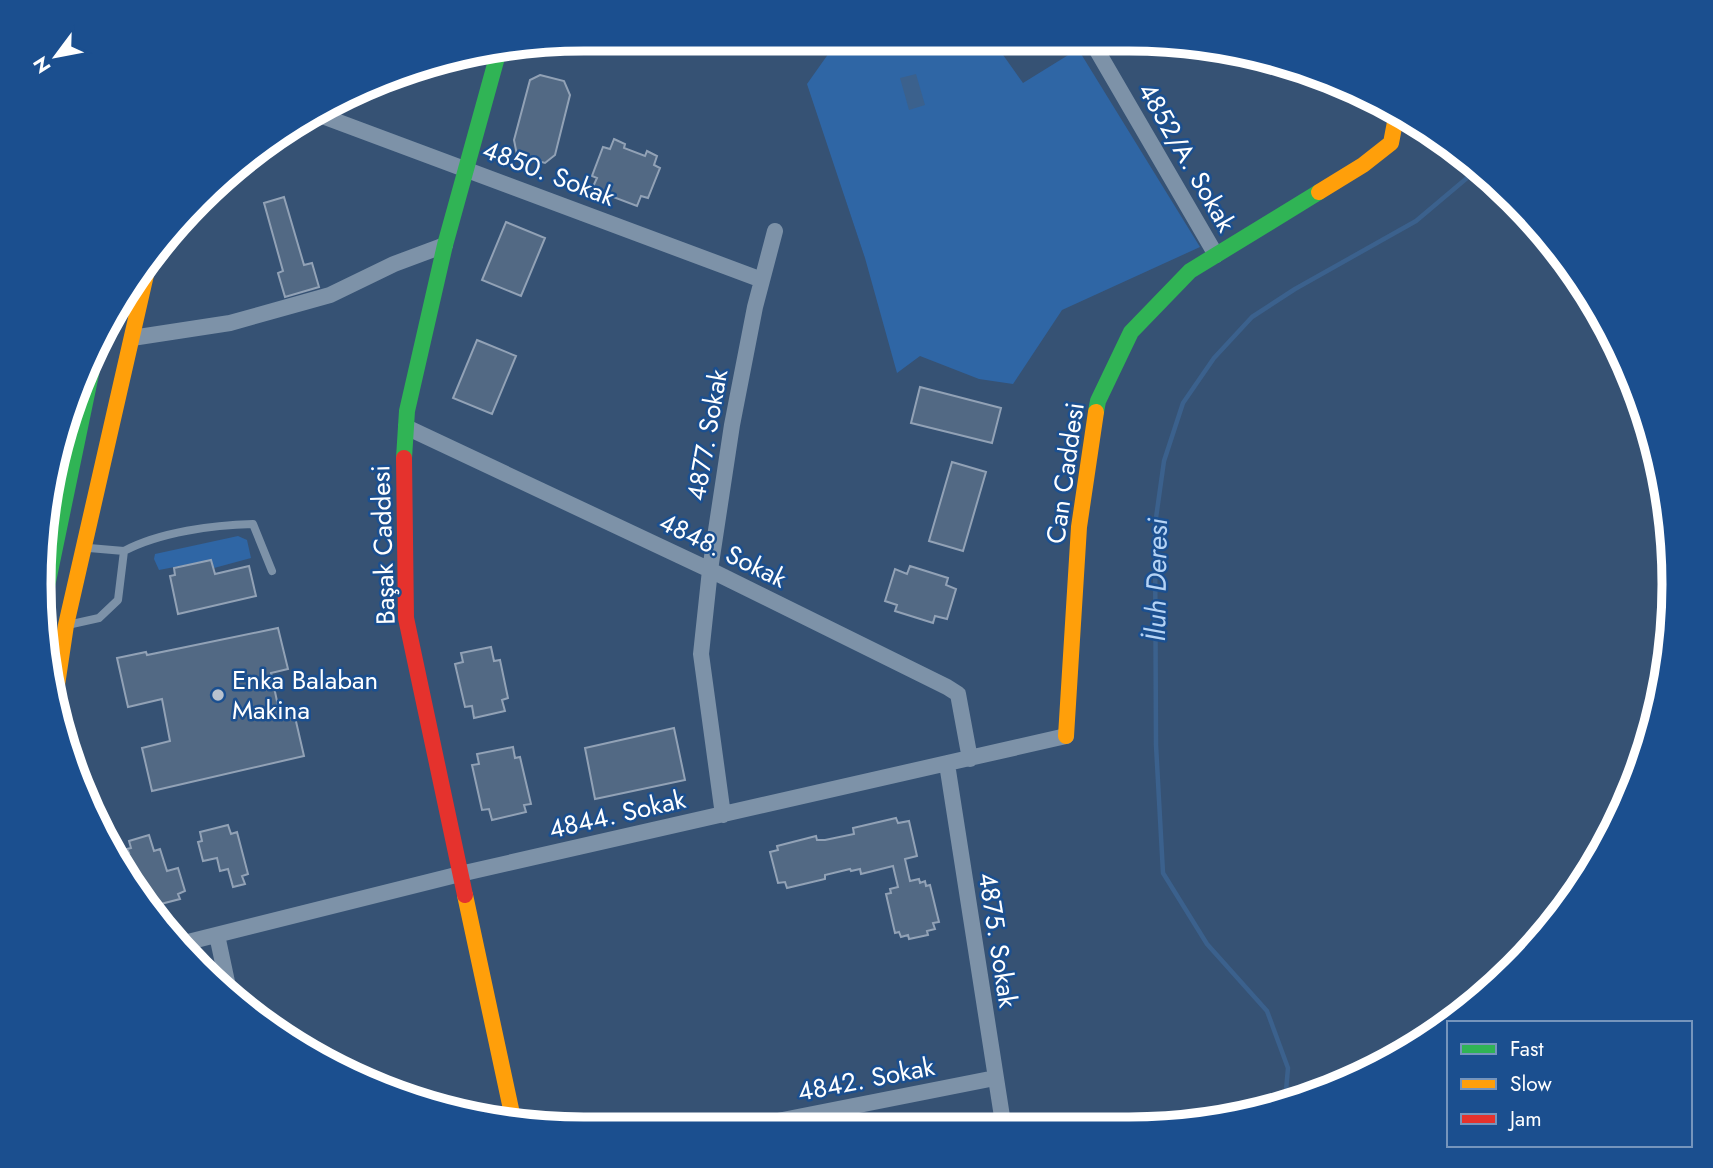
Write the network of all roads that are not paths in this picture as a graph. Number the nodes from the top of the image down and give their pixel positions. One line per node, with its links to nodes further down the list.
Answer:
1 (1097, 51): 8 (street, 4852/A. Sokak)
2 (497, 58): 5 (main road, Başak Caddesi)
3 (326, 117): 5 (street, 4850. Sokak)
4 (1395, 122): 8 (main road, Can Caddesi)
5 (466, 168): 7 (main road, Başak Caddesi); 9 (street, 4850. Sokak)
6 (775, 231): 9 (street, 4877. Sokak)
7 (445, 244): 11 (street); 13 (main road, Başak Caddesi)
8 (1216, 256): 21 (main road, Can Caddesi)
9 (762, 280): 17 (street, 4877. Sokak)
10 (144, 283): 11 (main road)
11 (132, 338): 14 (main road)
12 (88, 388): 16 (main road)
13 (406, 427): 17 (street, 4848. Sokak); 25 (main road, Başak Caddesi)
14 (85, 547): 15 (lane); 19 (main road)
15 (124, 551): 18 (lane); 19 (lane)
16 (52, 565)
17 (710, 570): 22 (street, 4848. Sokak); 24 (street, 4877. Sokak)
18 (272, 571)
19 (66, 625): 20 (main road)
20 (59, 674)
21 (1066, 736): 22 (street, 4844. Sokak)
22 (970, 759): 23 (street, 4844. Sokak)
23 (947, 764): 24 (street, 4844. Sokak); 29 (street, 4875. Sokak)
24 (723, 815): 25 (street, 4844. Sokak)
25 (460, 874): 26 (street, 4844. Sokak); 30 (main road, Başak Caddesi)
26 (217, 935): 27 (street, 4844. Sokak); 28 (street)
27 (189, 942)
28 (227, 980)
29 (995, 1078): 31 (street, 4842. Sokak); 32 (street, 4875. Sokak)
30 (512, 1113)
31 (798, 1117)
32 (1002, 1117)

